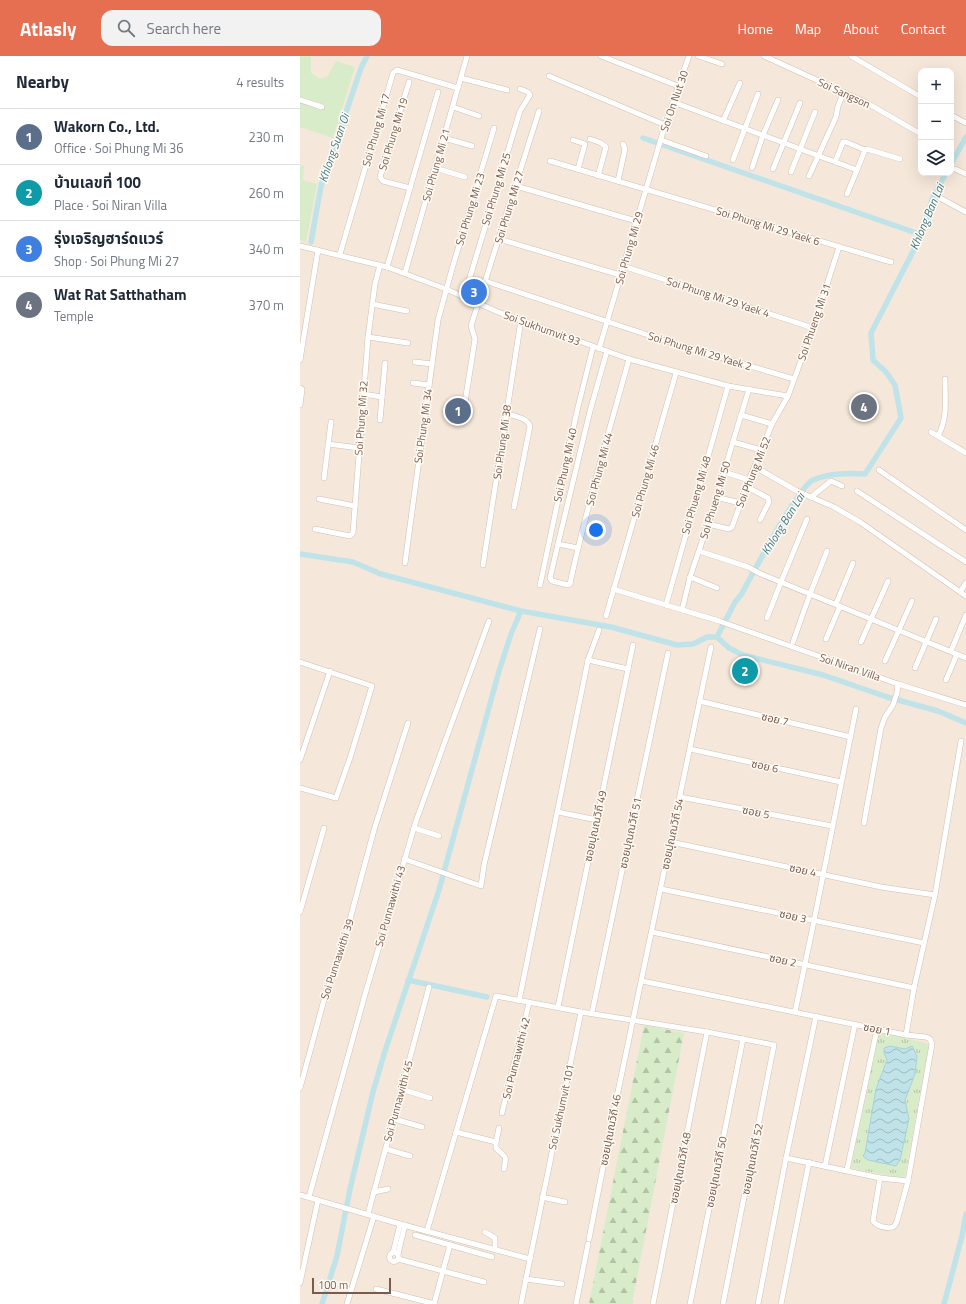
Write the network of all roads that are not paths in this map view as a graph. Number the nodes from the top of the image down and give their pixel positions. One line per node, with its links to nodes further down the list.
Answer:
1 (467, 56): 9 (street, Soi Phung Mi 21)
2 (601, 56): 12 (street)
3 (689, 56): 12 (street, Soi On Nut 30)
4 (698, 56): 7 (street)
5 (764, 56): 17 (street, Soi Sangson)
6 (851, 56): 19 (street)
7 (722, 64)
8 (549, 76): 32 (street)
9 (461, 78): 13 (street, Soi Phung Mi 21); 15 (street)
10 (409, 82): 65 (street, Soi Phung Mi 19)
11 (740, 83): 30 (street)
12 (678, 86): 22 (street, Soi On Nut 30)
13 (458, 88): 25 (street, Soi Phung Mi 21); 75 (street, Soi Phung Mi 17)
14 (520, 88): 84 (street, Soi Phung Mi 25)
15 (507, 90)
16 (438, 92): 65 (street)
17 (844, 92): 35 (street, Soi Sangson); 47 (street)
18 (758, 94): 34 (street)
19 (918, 95)
20 (300, 100): 24 (street)
21 (778, 100): 36 (street)
22 (673, 102): 30 (street); 32 (street, Soi On Nut 30)
23 (800, 102): 41 (street)
24 (322, 107)
25 (453, 107): 28 (street); 37 (street, Soi Phung Mi 21)
26 (539, 111): 64 (street, Soi Phung Mi 27)
27 (816, 112): 44 (street)
28 (479, 116)
29 (954, 117): 31 (street)
30 (723, 121): 34 (street)
31 (966, 123)
32 (665, 125): 40 (street, Soi On Nut 30)
33 (494, 128): 83 (street, Soi Phung Mi 23)
34 (744, 128): 36 (street); 49 (street)
35 (918, 132)
36 (763, 135): 41 (street); 53 (street)
37 (444, 138): 43 (street); 52 (street, Soi Phung Mi 21)
38 (573, 140): 54 (street)
39 (590, 140): 60 (street)
40 (660, 143): 46 (street); 66 (street, Soi Phung Mi 29)
41 (783, 143): 44 (street); 55 (street)
42 (623, 144): 63 (street)
43 (472, 146)
44 (800, 149): 47 (street); 58 (street)
45 (866, 150): 48 (street); 51 (street); 57 (street)
46 (706, 156)
47 (818, 156): 51 (street); 61 (street)
48 (900, 159)
49 (733, 160)
50 (550, 161): 54 (street, Soi Phung Mi 29 Yaek 6)
51 (835, 162): 57 (street)
52 (435, 168): 62 (street); 80 (street, Soi Phung Mi 21)
53 (752, 168)
54 (578, 169): 60 (street, Soi Phung Mi 29 Yaek 6)
55 (773, 169)
56 (956, 169): 59 (street)
57 (857, 170): 67 (street)
58 (791, 172)
59 (966, 174)
60 (598, 176): 63 (street, Soi Phung Mi 29 Yaek 6)
61 (809, 176)
62 (465, 178)
63 (618, 181): 66 (street, Soi Phung Mi 29 Yaek 6)
64 (516, 186): 70 (street); 71 (street, Soi Phung Mi 27)
65 (410, 188): 79 (street)
66 (646, 190): 70 (street, Soi Phung Mi 29); 73 (street, Soi Phung Mi 29 Yaek 6)
67 (847, 194)
68 (940, 198): 69 (street)
69 (966, 212)
70 (636, 221): 78 (street, Soi Phung Mi 29)
71 (499, 239): 81 (street); 82 (street, Soi Phung Mi 27)
72 (300, 246): 74 (street, Soi Sukhumvit 93)
73 (839, 248): 76 (street, Soi Phung Mi 29 Yaek 6); 90 (street, Soi Phueng Mi 31)
74 (318, 250): 75 (street, Soi Sukhumvit 93); 96 (street)
75 (340, 254): 77 (street, Soi Sukhumvit 93)
76 (891, 262)
77 (380, 265): 79 (street, Soi Sukhumvit 93); 86 (street, Soi Phung Mi 32)
78 (623, 266): 81 (street, Soi Phung Mi 29); 90 (street, Soi Phung Mi 29 Yaek 4)
79 (387, 267): 80 (street, Soi Sukhumvit 93)
80 (405, 273): 83 (street, Soi Sukhumvit 93)
81 (620, 275): 89 (street, Soi Phung Mi 29)
82 (485, 281): 85 (street, Soi Phung Mi 27); 89 (street, Soi Phung Mi 29 Yaek 2)
83 (446, 289): 84 (street, Soi Sukhumvit 93); 99 (street, Soi Phung Mi 34)
84 (464, 297): 85 (street, Soi Sukhumvit 93)
85 (477, 303): 88 (street, Soi Sukhumvit 93); 115 (street, Soi Phung Mi 27)
86 (372, 304): 87 (street); 91 (street, Soi Phung Mi 32)
87 (407, 311)
88 (521, 320): 93 (street, Soi Sukhumvit 93); 112 (street, Soi Phung Mi 38)
89 (607, 322): 93 (street, Soi Phung Mi 29); 101 (street, Soi Phung Mi 29 Yaek 2)
90 (813, 328): 101 (street, Soi Phueng Mi 31)
91 (368, 337): 92 (street); 108 (street, Soi Phung Mi 32)
92 (408, 343)
93 (596, 348): 94 (street, Soi Sukhumvit 93); 156 (street, Soi Phung Mi 40)
94 (607, 351): 95 (street, Soi Sukhumvit 93); 144 (street)
95 (629, 359): 100 (street, Soi Sukhumvit 93); 145 (street, Soi Phung Mi 44)
96 (300, 360)
97 (385, 362): 110 (street)
98 (415, 362): 99 (street)
99 (432, 364): 104 (street, Soi Phung Mi 34)
100 (676, 373): 105 (street, Soi Sukhumvit 93); 158 (street, Soi Phung Mi 46)
101 (794, 379): 109 (street, Soi Phueng Mi 31)
102 (945, 379): 119 (street)
103 (413, 383): 104 (street)
104 (429, 385): 150 (street, Soi Phung Mi 34)
105 (728, 386): 107 (street, Soi Sukhumvit 93); 163 (street, Soi Phueng Mi 48)
106 (300, 388): 111 (street)
107 (749, 390): 109 (street, Soi Sukhumvit 93); 113 (street, Soi Phueng Mi 50)
108 (363, 394): 110 (street); 122 (street, Soi Phung Mi 32)
109 (788, 396): 117 (street, Soi Phung Mi 52)
110 (382, 397): 114 (street)
111 (300, 405)
112 (507, 414): 138 (street); 151 (street, Soi Phung Mi 38)
113 (741, 414): 117 (street); 120 (street, Soi Phueng Mi 50)
114 (380, 420)
115 (462, 421)
116 (331, 422): 121 (street)
117 (772, 424): 123 (street, Soi Phung Mi 52)
118 (931, 432): 119 (street)
119 (938, 436): 124 (street)
120 (733, 442): 123 (street); 127 (street, Soi Phueng Mi 50)
121 (328, 444): 122 (street); 128 (street)
122 (359, 448): 137 (street, Soi Phung Mi 32)
123 (761, 450): 125 (street, Soi Phung Mi 52)
124 (966, 452)
125 (755, 467): 129 (street, Soi Phung Mi 52); 134 (street)
126 (879, 470): 143 (street)
127 (724, 472): 129 (street); 133 (street, Soi Phueng Mi 50)
128 (324, 478)
129 (749, 480): 131 (street, Soi Phung Mi 52)
130 (842, 486): 134 (street)
131 (746, 487): 136 (street, Soi Phung Mi 52); 140 (street)
132 (857, 491): 149 (street)
133 (716, 497): 136 (street); 141 (street, Soi Phueng Mi 50)
134 (811, 497): 159 (street)
135 (319, 499): 137 (street)
136 (740, 503): 141 (street, Soi Phung Mi 52)
137 (355, 506): 142 (street, Soi Phung Mi 32)
138 (514, 507)
139 (807, 519): 154 (street)
140 (760, 520)
141 (708, 524): 146 (street, Soi Phueng Mi 50)
142 (315, 529)
143 (966, 530)
144 (558, 544): 145 (street); 145 (street, Soi Phung Mi 44)
145 (578, 548)
146 (699, 551): 152 (street, Soi Phueng Mi 50); 154 (street)
147 (827, 552): 160 (street)
148 (853, 562): 164 (street)
149 (966, 562)
150 (405, 563)
151 (483, 565)
152 (690, 578): 157 (street); 165 (street, Soi Phueng Mi 50)
153 (888, 581): 169 (street)
154 (781, 582): 160 (street); 168 (street)
155 (966, 583): 159 (street)
156 (540, 585)
157 (717, 588)
158 (613, 589): 163 (street, Soi Niran Villa); 167 (street, Soi Phung Mi 46)
159 (960, 592): 161 (street)
160 (810, 594): 164 (street); 177 (street)
161 (966, 596)
162 (912, 601): 174 (street)
163 (666, 605): 165 (street, Soi Niran Villa)
164 (838, 605): 169 (street); 175 (street)
165 (682, 610): 192 (street, Soi Niran Villa)
166 (966, 615): 181 (street)
167 (606, 616)
168 (768, 618)
169 (871, 619): 174 (street); 178 (street)
170 (936, 619): 176 (street)
171 (489, 621): 209 (street, Soi Punnawithi 43)
172 (540, 629): 212 (street)
173 (599, 630): 185 (street)
174 (899, 630): 176 (street); 186 (street)
175 (826, 639)
176 (926, 641): 181 (street); 188 (street)
177 (793, 642)
178 (861, 642)
179 (633, 645): 189 (street, ซอยปุณณวิถี 49)
180 (711, 646): 193 (street, ซอยปุณณวิถี 54)
181 (951, 651): 183 (street)
182 (668, 653): 229 (street, ซอยปุณณวิถี 51)
183 (957, 654): 184 (street); 191 (street)
184 (966, 658)
185 (588, 660): 189 (street); 204 (street)
186 (885, 661)
187 (300, 662): 190 (street)
188 (915, 668)
189 (628, 669): 205 (street, ซอยปุณณวิถี 49)
190 (330, 671): 200 (street); 202 (street)
191 (946, 680)
192 (898, 684): 194 (street, Soi Niran Villa); 206 (street)
193 (700, 701): 197 (street, ซอย 7); 199 (street, ซอยปุณณวิถี 54)
194 (966, 705)
195 (856, 709): 197 (street)
196 (408, 723): 237 (street, Soi Punnawithi 39)
197 (852, 737): 201 (street)
198 (961, 741): 215 (street)
199 (690, 749): 201 (street, ซอย 6); 203 (street, ซอยปุณณวิถี 54)
200 (300, 760)
201 (841, 782): 207 (street)
202 (300, 788)
203 (680, 797): 207 (street, ซอย 5); 211 (street, ซอยปุณณวิถี 54)
204 (558, 812): 205 (street); 224 (street)
205 (596, 820): 226 (street, ซอยปุณณวิถี 49)
206 (864, 823)
207 (832, 826): 213 (street)
208 (324, 828): 216 (street)
209 (414, 828): 210 (street); 212 (street, Soi Punnawithi 43)
210 (439, 836)
211 (670, 842): 213 (street, ซอย 4); 214 (street, ซอยปุณณวิถี 54)
212 (404, 859): 258 (street, Soi Punnawithi 43)
213 (824, 874): 215 (street, ซอย 4); 217 (street)
214 (661, 889): 217 (street, ซอย 3); 218 (street, ซอยปุณณวิถี 54)
215 (935, 895): 219 (street)
216 (300, 912)
217 (814, 920): 219 (street, ซอย 3); 220 (street)
218 (652, 932): 220 (street, ซอย 2); 221 (street, ซอยปุณณวิถี 54)
219 (924, 943): 223 (street)
220 (805, 965): 223 (street, ซอย 2); 228 (street)
221 (642, 981): 228 (street, ซอย 1); 231 (street, ซอยปุณณวิถี 54)
222 (429, 987): 238 (street, Soi Punnawithi 45)
223 (914, 988): 235 (street)
224 (519, 1001): 225 (street); 244 (street)
225 (529, 1003): 226 (street); 240 (street, Soi Punnawithi 42)
226 (558, 1008): 227 (street)
227 (581, 1012): 229 (street); 259 (street, Soi Sukhumvit 101)
228 (795, 1012): 230 (street, ซอย 1)
229 (592, 1013): 231 (street)
230 (816, 1016): 232 (street, ซอย 1); 248 (street)
231 (634, 1021): 234 (street); 281 (street, ซอยปุณณวิถี 46)
232 (855, 1024): 233 (street, ซอย 1); 250 (street)
233 (877, 1029): 235 (street, ซอย 1); 252 (street)
234 (707, 1032): 236 (street); 282 (street, ซอยปุณณวิถี 48)
235 (906, 1035): 254 (street, ซอย 1)
236 (742, 1039): 283 (street, ซอยปุณณวิถี 50); 284 (street, ซอยปุณณวิถี 52)
237 (300, 1088)
238 (401, 1090): 239 (street); 241 (street, Soi Punnawithi 45)
239 (430, 1098)
240 (502, 1113)
241 (394, 1119): 242 (street); 246 (street, Soi Punnawithi 45)
242 (422, 1127)
243 (499, 1128): 245 (street)
244 (456, 1132): 245 (street); 265 (street)
245 (496, 1142): 251 (street)
246 (386, 1149): 247 (street); 256 (street, Soi Punnawithi 45)
247 (410, 1156)
248 (786, 1158): 249 (street); 285 (street)
249 (809, 1162): 250 (street); 286 (street)
250 (825, 1166): 252 (street)
251 (504, 1169)
252 (848, 1170): 253 (street)
253 (880, 1178): 254 (street); 254 (street, ซอย 1)
254 (908, 1181)
255 (388, 1189): 256 (street)
256 (374, 1192): 262 (street, Soi Punnawithi 45)
257 (300, 1195): 258 (street)
258 (309, 1197): 260 (street)
259 (542, 1198): 261 (street); 271 (street, Soi Sukhumvit 101)
260 (318, 1200): 262 (street); 275 (street)
261 (565, 1202)
262 (368, 1214): 263 (street)
263 (374, 1216): 264 (street); 278 (street)
264 (403, 1224): 265 (street); 272 (street)
265 (427, 1231): 269 (street)
266 (485, 1232): 269 (street)
267 (415, 1235): 268 (street)
268 (450, 1245): 270 (street); 272 (street)
269 (495, 1250): 271 (street)
270 (492, 1257)
271 (530, 1259): 273 (street, Soi Sukhumvit 101)
272 (443, 1271): 274 (street); 279 (street)
273 (526, 1279): 276 (street); 280 (street, Soi Sukhumvit 101)
274 (484, 1282)
275 (300, 1283)
276 (562, 1284)
277 (376, 1289): 279 (street)
278 (347, 1304)
279 (434, 1304)
280 (521, 1304)
281 (576, 1304)
282 (653, 1304)
283 (690, 1304)
284 (724, 1304)
285 (758, 1304)
286 (781, 1304)

